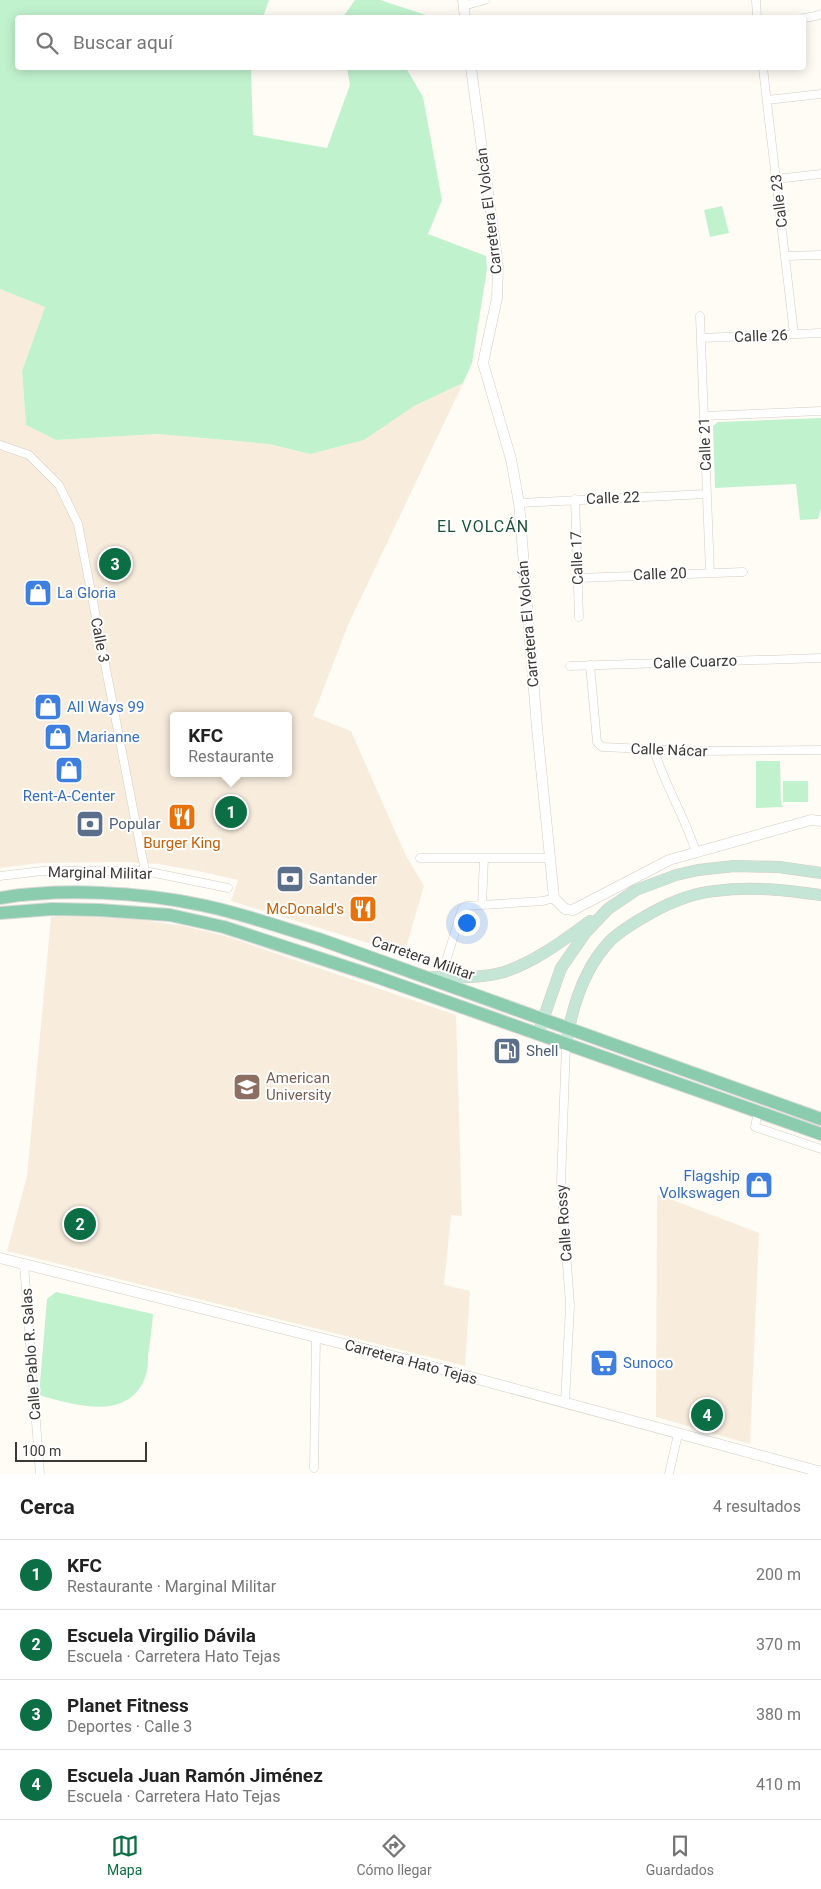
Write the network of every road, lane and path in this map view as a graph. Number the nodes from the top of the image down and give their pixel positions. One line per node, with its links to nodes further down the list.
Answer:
1 (485, 0): 3 (street)
2 (756, 0): 5 (street)
3 (463, 3)
4 (821, 14): 6 (street)
5 (757, 15)
6 (806, 18)
7 (471, 70): 24 (street, Carretera El Volcán)
8 (763, 70): 10 (street, Calle 23)
9 (821, 94): 10 (street)
10 (767, 100): 12 (street, Calle 23)
11 (821, 174): 12 (street)
12 (776, 179): 14 (street, Calle 23)
13 (821, 255): 14 (street)
14 (786, 256): 17 (street, Calle 23)
15 (700, 316): 18 (street, Calle 21)
16 (821, 333): 17 (street, Calle 26)
17 (794, 334): 18 (street, Calle 26)
18 (701, 338): 20 (street, Calle 21)
19 (821, 411): 20 (street)
20 (704, 416): 22 (street, Calle 21)
21 (0, 444): 39 (street, Calle 3)
22 (707, 494): 23 (street, Calle 22); 25 (street, Calle 21)
23 (575, 499): 24 (street, Calle 22); 27 (street, Calle 17)
24 (519, 503): 38 (street, Carretera El Volcán)
25 (710, 572): 26 (street, Calle 20); 27 (street, Calle 20)
26 (743, 572)
27 (578, 578): 28 (street, Calle 17)
28 (579, 617)
29 (821, 658): 30 (street, Calle Cuarzo)
30 (590, 665): 31 (street, Calle Cuarzo); 32 (street, Calle Nácar)
31 (570, 666)
32 (654, 750): 33 (street, Calle Nácar); 35 (street)
33 (821, 750)
34 (821, 821): 35 (street)
35 (696, 852): 45 (street)
36 (420, 858): 37 (street)
37 (484, 858): 38 (street); 46 (street)
38 (549, 858): 45 (street, Carretera El Volcán)
39 (145, 871): 41 (street, Marginal Militar); 42 (street, Marginal Militar)
40 (821, 873): 47 (main road)
41 (0, 876)
42 (228, 888)
43 (821, 895): 52 (main road)
44 (0, 898): 50 (main road, Carretera Militar)
45 (554, 898): 46 (street)
46 (482, 905): 49 (street)
47 (608, 909): 50 (main road); 51 (main road)
48 (0, 913): 53 (main road)
49 (447, 958)
50 (425, 976): 51 (main road, Carretera Militar)
51 (543, 1019): 52 (main road, Carretera Militar); 53 (main road)
52 (568, 1028): 54 (main road); 56 (main road, Carretera Militar)
53 (538, 1034): 54 (main road)
54 (566, 1044): 55 (main road); 62 (street, Calle Rossy)
55 (758, 1111): 57 (main road); 58 (street)
56 (821, 1119)
57 (821, 1134)
58 (821, 1149)
59 (0, 1258): 60 (street, Carretera Hato Tejas)
60 (24, 1264): 61 (street, Carretera Hato Tejas); 66 (street, Calle Pablo R. Salas)
61 (316, 1337): 62 (street, Carretera Hato Tejas); 64 (street)
62 (566, 1402): 63 (street, Carretera Hato Tejas)
63 (678, 1434): 65 (street, Carretera Hato Tejas); 67 (street)
64 (314, 1468)
65 (821, 1472)
66 (40, 1474)
67 (669, 1474)

